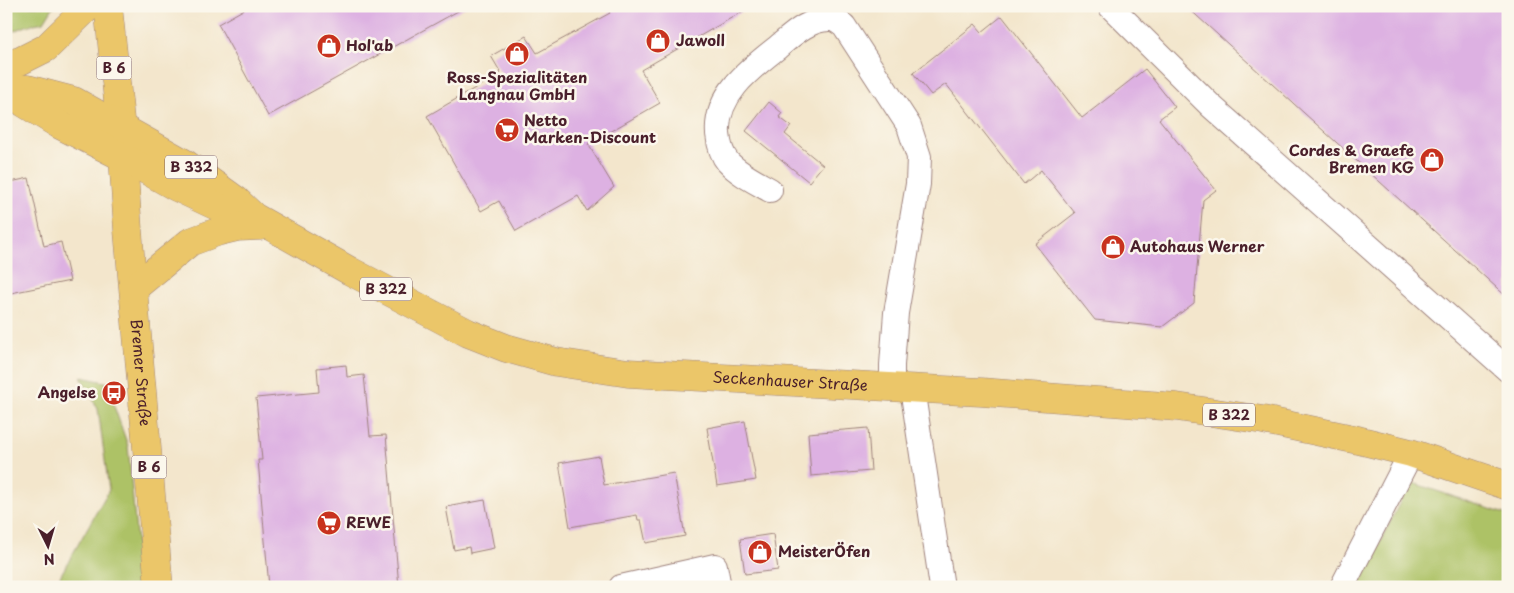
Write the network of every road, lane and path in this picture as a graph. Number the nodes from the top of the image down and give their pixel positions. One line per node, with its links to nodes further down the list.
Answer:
1 (88, 6): 4 (main road)
2 (108, 6): 5 (main road, B 6)
3 (1110, 6): 10 (street)
4 (7, 79): 5 (main road); 6 (main road)
5 (121, 129): 6 (main road, B 6); 8 (main road, B 332)
6 (123, 157): 8 (main road, B 322); 9 (main road, Bremer Straße / B 6)
7 (770, 190): 11 (street)
8 (261, 221): 9 (main road); 11 (main road, Seckenhauser Straße / B 322)
9 (134, 288): 14 (main road, Bremer Straße / B 6)
10 (1508, 370)
11 (902, 388): 12 (main road, Seckenhauser Straße / B 322); 17 (street)
12 (1411, 453): 13 (main road, B 322); 18 (street)
13 (1508, 486)
14 (160, 587)
15 (621, 587): 16 (street)
16 (719, 587)
17 (942, 587)
18 (1342, 587)

